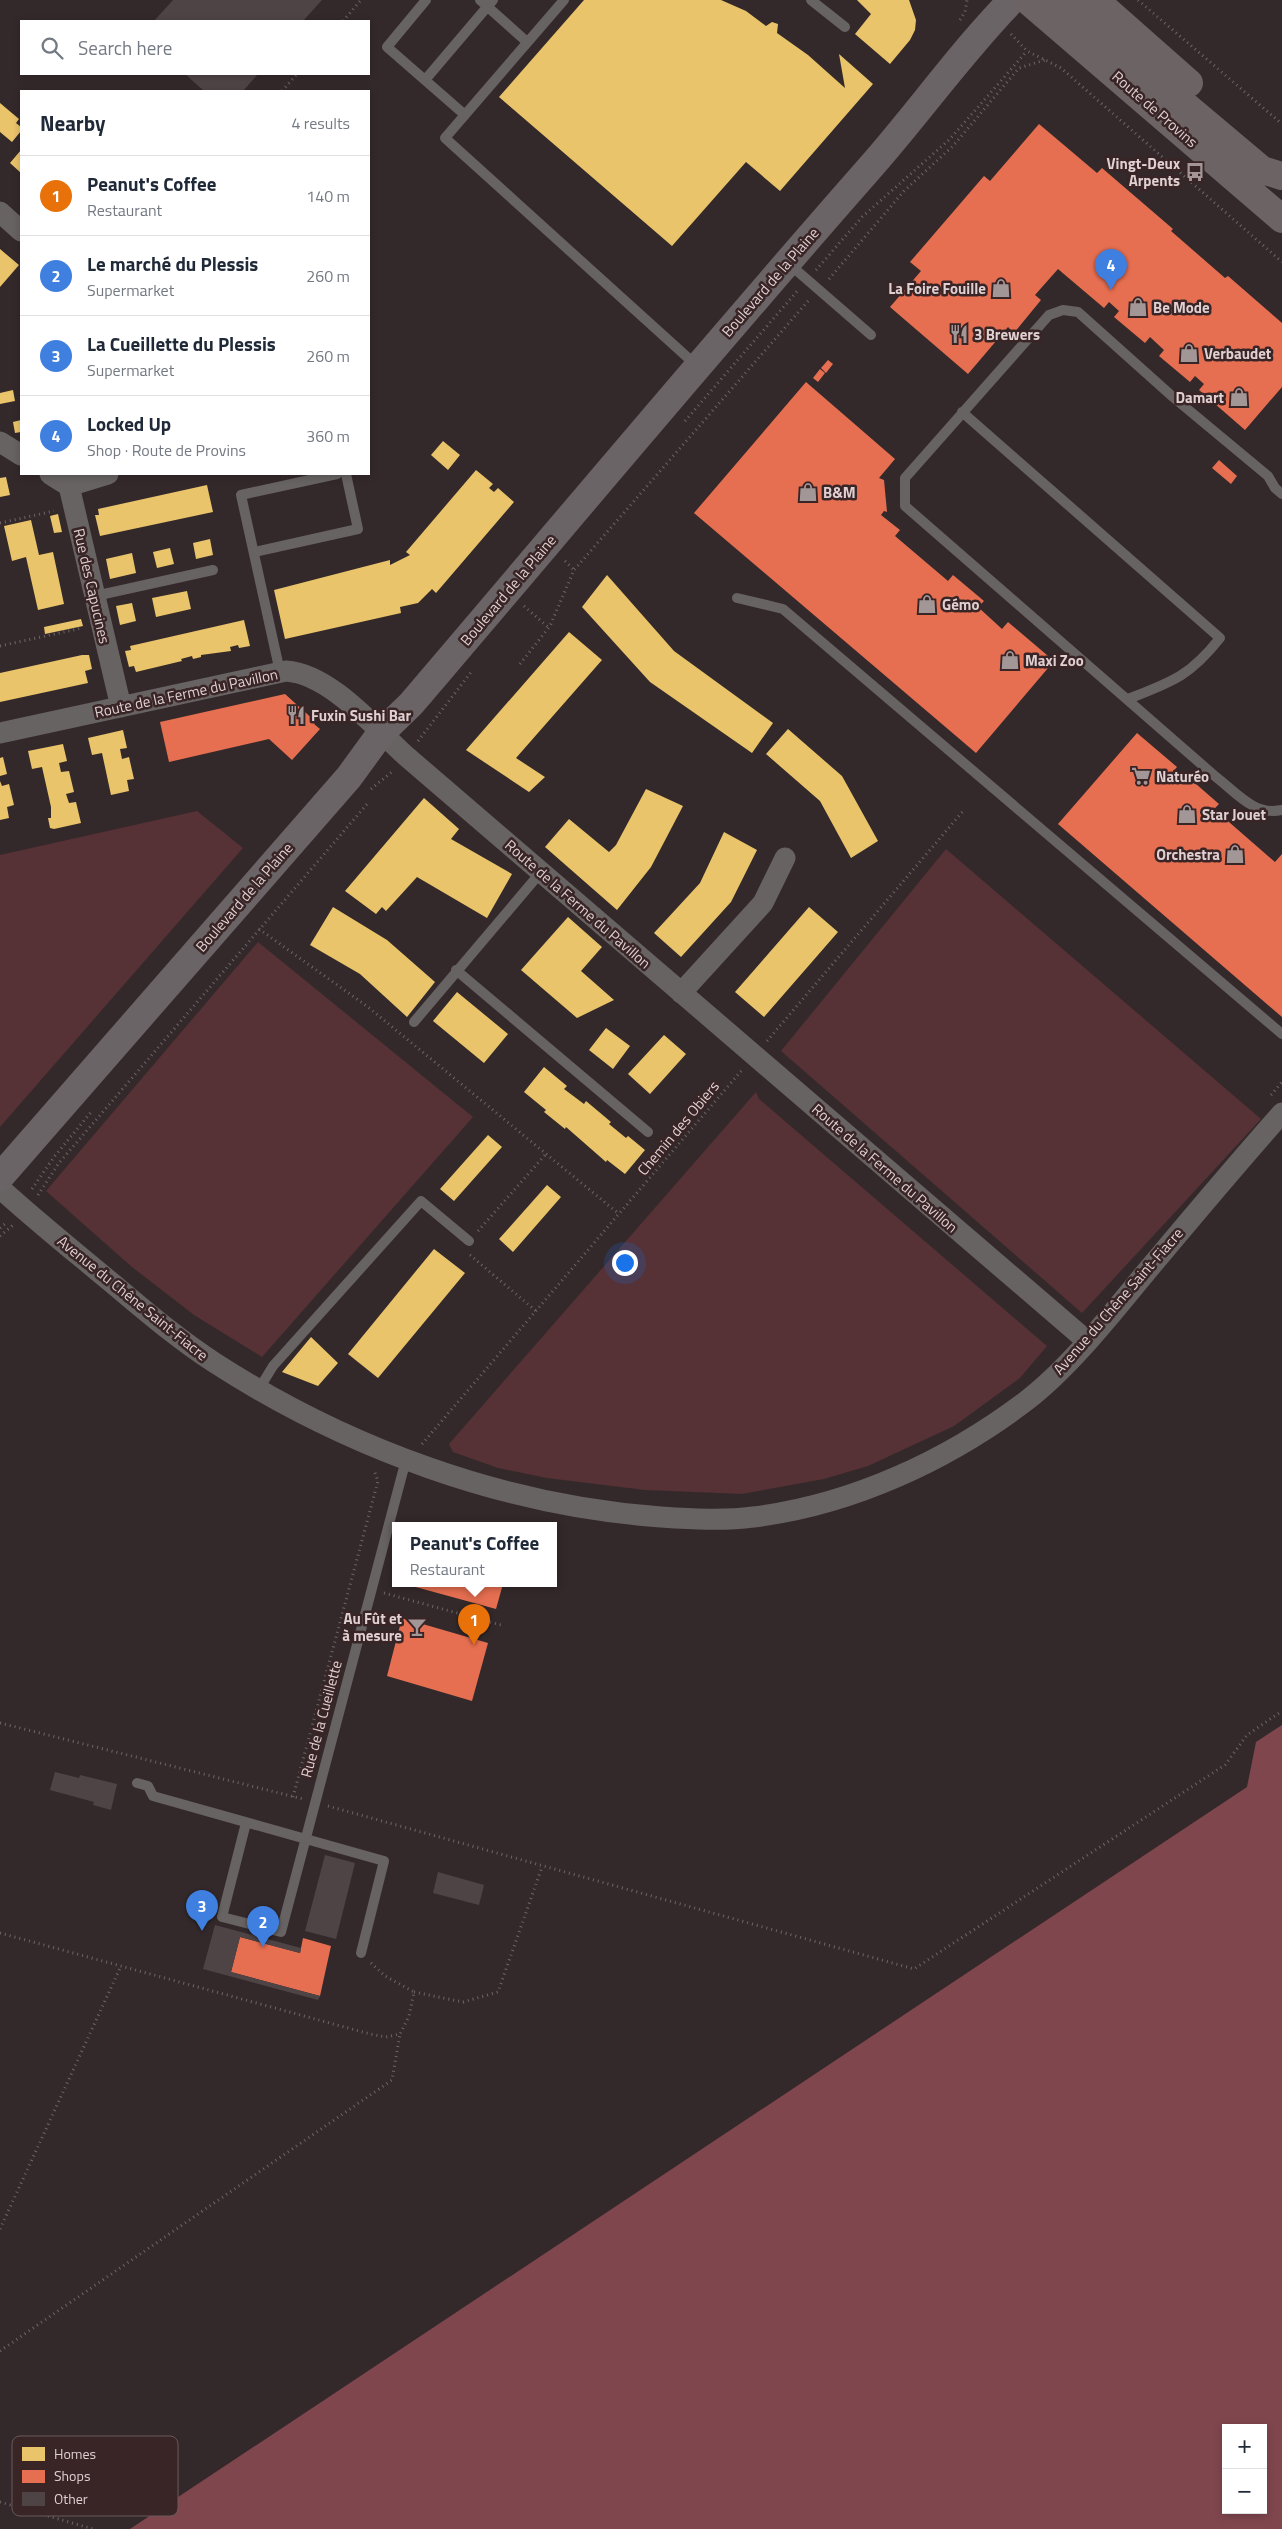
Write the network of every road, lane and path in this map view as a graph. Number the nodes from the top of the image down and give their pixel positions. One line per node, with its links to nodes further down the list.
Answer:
1 (361, 0): 11 (path)
2 (426, 0): 16 (lane)
3 (564, 0): 13 (lane)
4 (811, 0): 12 (lane)
5 (1012, 0): 25 (main road, Boulevard de la Plaine)
6 (1027, 0): 23 (main road, Route de Provins)
7 (1060, 0): 21 (main road)
8 (1095, 0): 20 (main road)
9 (1138, 0): 19 (path)
10 (487, 2): 13 (lane); 16 (lane)
11 (344, 20)
12 (845, 27)
13 (527, 42): 18 (lane)
14 (1045, 60): 26 (path); 27 (path); 28 (path)
15 (296, 75): 17 (path)
16 (425, 80): 18 (lane)
17 (283, 90)
18 (465, 115): 30 (lane)
19 (1282, 124)
20 (1282, 165)
21 (1282, 176)
22 (0, 212): 24 (street)
23 (1282, 219)
24 (20, 230)
25 (787, 262): 27 (lane); 30 (main road, Boulevard de la Plaine)
26 (1282, 262)
27 (808, 279): 28 (lane); 32 (path)
28 (819, 289): 29 (lane); 48 (path)
29 (871, 335)
30 (697, 366): 61 (main road, Boulevard de la Plaine)
31 (962, 412): 40 (lane); 58 (lane); 58 (lane)
32 (680, 427)
33 (0, 442): 34 (street)
34 (20, 454)
35 (52, 475): 39 (street)
36 (105, 475): 39 (street)
37 (332, 475): 43 (lane)
38 (346, 475): 43 (lane)
39 (69, 486): 41 (street, Rue des Capucines)
40 (1282, 494)
41 (74, 506): 42 (path); 49 (street, Rue des Capucines)
42 (0, 524)
43 (254, 552): 57 (lane)
44 (571, 553): 45 (path)
45 (565, 561): 46 (path); 48 (path)
46 (560, 566)
47 (213, 570): 49 (lane)
48 (574, 570): 55 (path)
49 (95, 596): 53 (street, Rue des Capucines)
50 (737, 598): 73 (lane)
51 (531, 600): 52 (path)
52 (519, 614)
53 (101, 624): 54 (path); 59 (street, Rue des Capucines)
54 (0, 646)
55 (520, 664)
56 (477, 665): 62 (path)
57 (280, 672): 59 (street, Route de la Ferme du Pavillon); 61 (street, Route de la Ferme du Pavillon)
58 (1128, 699): 66 (lane)
59 (120, 707): 60 (street, Route de la Ferme du Pavillon)
60 (0, 733)
61 (381, 733): 62 (street, Route de la Ferme du Pavillon); 81 (main road, Boulevard de la Plaine)
62 (406, 756): 63 (path); 68 (street, Route de la Ferme du Pavillon)
63 (366, 792)
64 (368, 803): 69 (path)
65 (964, 810): 74 (path, Chemin des Obiers)
66 (1282, 810)
67 (785, 858): 71 (street)
68 (541, 872): 70 (lane); 71 (street, Route de la Ferme du Pavillon)
69 (259, 929): 79 (path); 80 (path)
70 (456, 970): 72 (lane); 78 (lane)
71 (681, 993): 74 (street, Route de la Ferme du Pavillon)
72 (414, 1022)
73 (1282, 1034)
74 (754, 1056): 84 (path, Chemin des Obiers); 90 (street, Route de la Ferme du Pavillon)
75 (1282, 1082): 77 (path)
76 (96, 1106): 83 (path)
77 (1276, 1118): 90 (street, Avenue du Chêne Saint-Fiacre)
78 (648, 1132)
79 (546, 1154): 84 (path); 88 (path)
80 (59, 1163)
81 (0, 1177)
82 (0, 1188): 83 (street, Avenue du Chêne Saint-Fiacre)
83 (19, 1206): 85 (path); 91 (street, Avenue du Chêne Saint-Fiacre)
84 (619, 1214): 89 (path, Chemin des Obiers)
85 (0, 1228)
86 (10, 1228): 87 (path)
87 (18, 1233)
88 (469, 1241): 89 (path); 91 (lane)
89 (536, 1311): 93 (path, Chemin des Obiers)
90 (1087, 1341): 93 (street, Avenue du Chêne Saint-Fiacre)
91 (259, 1390): 93 (street, Avenue du Chêne Saint-Fiacre)
92 (430, 1449): 93 (path)
93 (415, 1452): 95 (lane, Rue de la Cueillette)
94 (371, 1467): 100 (path)
95 (371, 1590): 96 (path); 101 (lane, Rue de la Cueillette)
96 (501, 1625)
97 (1282, 1711): 104 (path)
98 (0, 1723): 100 (path)
99 (137, 1783): 102 (lane)
100 (293, 1797): 101 (path)
101 (315, 1802): 103 (lane, Rue de la Cueillette); 104 (path)
102 (246, 1823): 103 (lane); 103 (lane, Rue de la Cueillette)
103 (306, 1839): 106 (lane)
104 (542, 1867): 108 (path)
105 (0, 1933): 107 (path)
106 (361, 1953): 108 (path)
107 (121, 1966): 109 (path); 110 (path)
108 (414, 1992): 109 (path)
109 (400, 2034): 111 (path)
110 (0, 2229)
111 (0, 2351)
112 (49, 2516): 113 (path)
113 (94, 2529)

